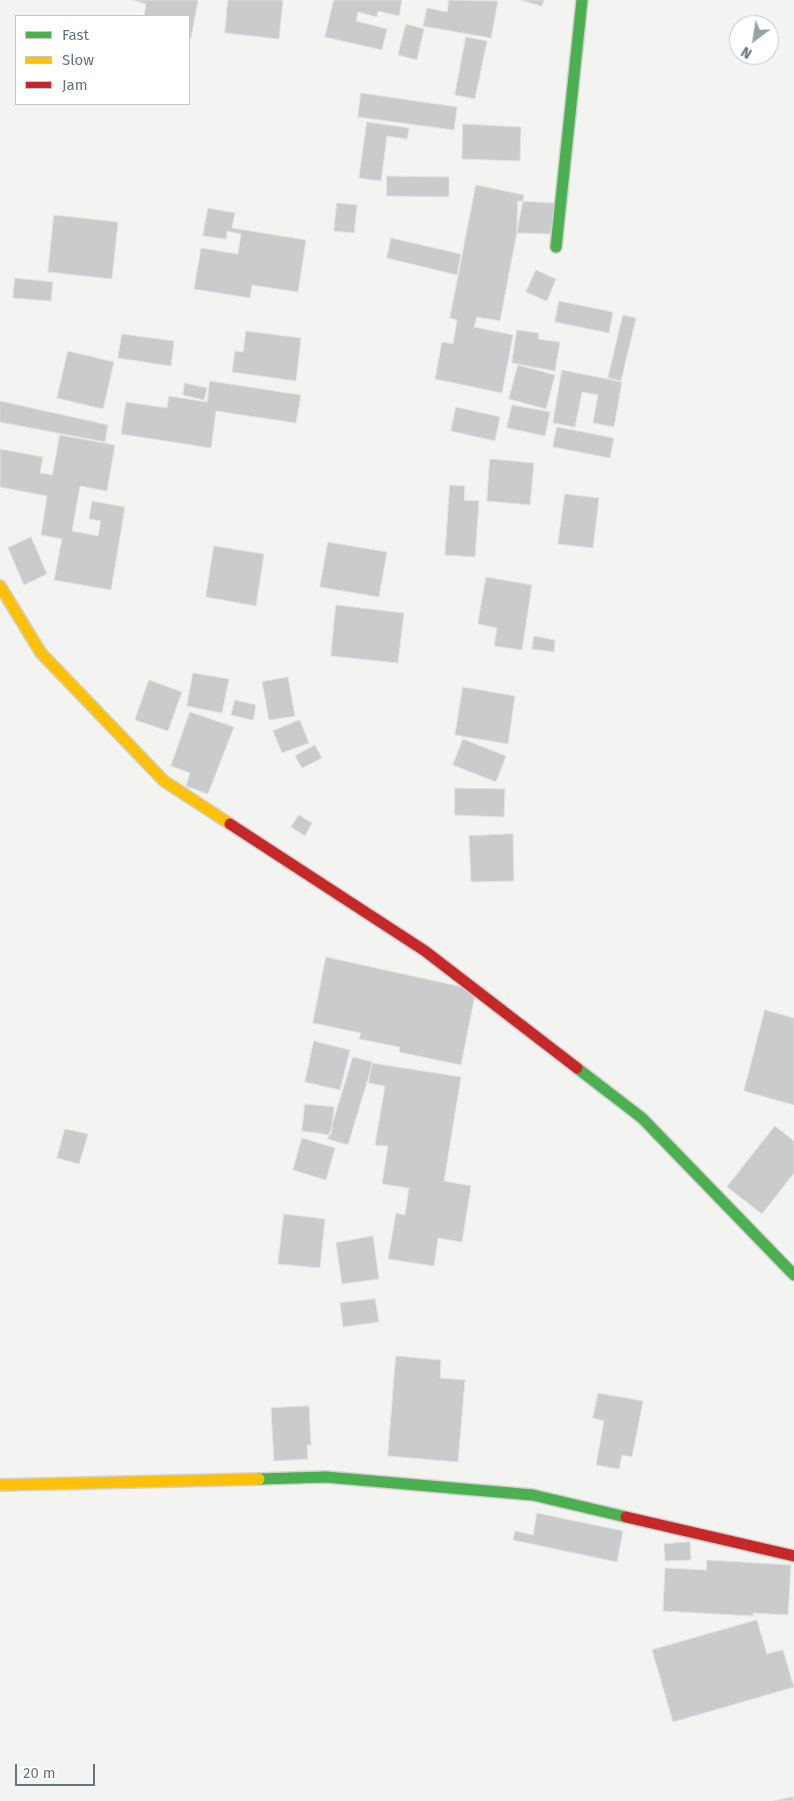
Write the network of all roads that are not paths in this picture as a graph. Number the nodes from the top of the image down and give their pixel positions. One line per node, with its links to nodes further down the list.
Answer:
1 (582, 0): 2 (street)
2 (556, 247)
3 (0, 586): 4 (street)
4 (794, 1275)
5 (0, 1485): 6 (street)
6 (794, 1556)

